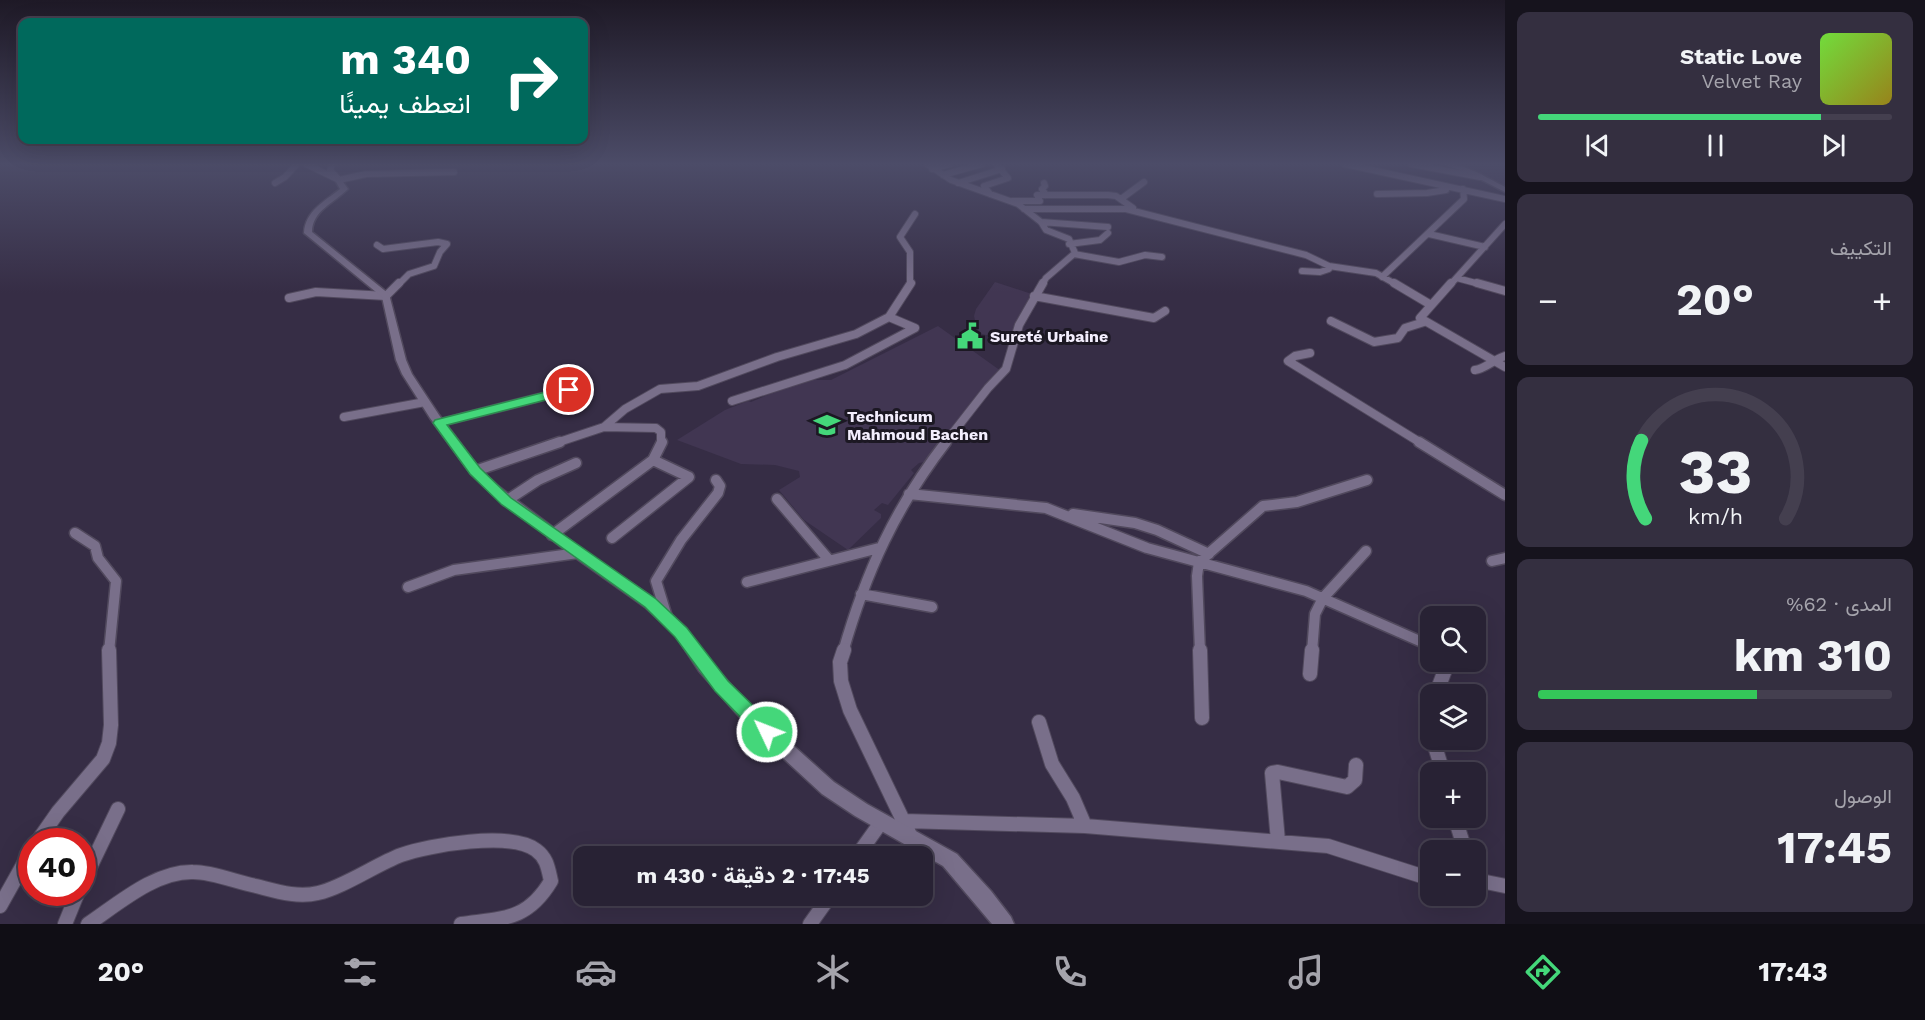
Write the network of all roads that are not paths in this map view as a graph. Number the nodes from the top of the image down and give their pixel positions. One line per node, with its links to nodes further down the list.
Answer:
1 (320, 207): 21 (street)
2 (1021, 207): 5 (street)
3 (1131, 207): 6 (street)
4 (1456, 207): 10 (street)
5 (1024, 209): 6 (street); 8 (street)
6 (1137, 212): 16 (street)
7 (915, 213): 26 (street)
8 (1041, 222): 11 (street); 11 (street)
9 (1504, 227): 13 (street)
10 (1429, 234): 13 (street); 18 (street)
11 (1069, 244): 14 (street)
12 (377, 245): 21 (street)
13 (1485, 248): 19 (street)
14 (1074, 254): 15 (street); 22 (street)
15 (1162, 257)
16 (1329, 266): 17 (street); 18 (street)
17 (1302, 271)
18 (1382, 277): 24 (street)
19 (1456, 278): 20 (street); 24 (street)
20 (1505, 291)
21 (386, 296): 23 (street); 36 (street)
22 (1034, 296): 25 (street); 45 (street)
23 (289, 298)
24 (1431, 305): 28 (street)
25 (1165, 310)
26 (889, 317): 35 (street); 39 (street)
27 (1331, 321): 28 (street)
28 (1424, 322): 31 (street)
29 (1310, 353): 46 (street)
30 (1505, 356): 31 (street)
31 (1492, 360): 32 (street); 33 (street)
32 (1505, 367)
33 (1475, 370)
34 (569, 390): 38 (street)
35 (732, 401)
36 (425, 402): 37 (street); 38 (street)
37 (344, 417)
38 (439, 423): 42 (street)
39 (604, 427): 40 (street); 42 (street)
40 (653, 460): 51 (street); 52 (street)
41 (576, 463): 48 (street)
42 (475, 471): 48 (street)
43 (716, 480): 66 (street)
44 (1367, 480): 56 (street)
45 (909, 494): 49 (street); 53 (street)
46 (1505, 495)
47 (777, 499): 58 (street)
48 (506, 501): 51 (street)
49 (1061, 512): 56 (street); 60 (street)
50 (75, 532): 76 (street)
51 (552, 535): 55 (street)
52 (612, 538)
53 (879, 548): 58 (street); 63 (street)
54 (1365, 551): 64 (street)
55 (578, 553): 62 (street); 66 (street)
56 (1209, 554): 60 (street)
57 (1505, 558): 59 (street)
58 (829, 560): 61 (street)
59 (1492, 561)
60 (1199, 562): 64 (street); 69 (street)
61 (747, 582)
62 (408, 587)
63 (861, 594): 65 (street); 74 (street)
64 (1323, 598): 67 (street); 68 (street)
65 (932, 607)
66 (668, 619): 73 (street)
67 (1420, 641)
68 (1310, 674)
69 (1202, 718)
70 (1039, 722): 75 (street)
71 (1356, 765): 78 (street)
72 (118, 809): 80 (street)
73 (882, 821): 77 (street); 79 (street)
74 (904, 822): 75 (street); 77 (street)
75 (1085, 826): 78 (street)
76 (47, 828)
77 (912, 837): 92 (street)
78 (1278, 841): 82 (street)
79 (864, 846)
80 (96, 855)
81 (18, 874): 85 (street)
82 (1420, 875)
83 (1486, 882): 84 (street)
84 (1505, 886)
85 (0, 906)
86 (72, 906): 88 (street)
87 (823, 906): 91 (street)
88 (65, 924)
89 (88, 924): 90 (street)
90 (461, 924)
91 (810, 924)
92 (1004, 924)

